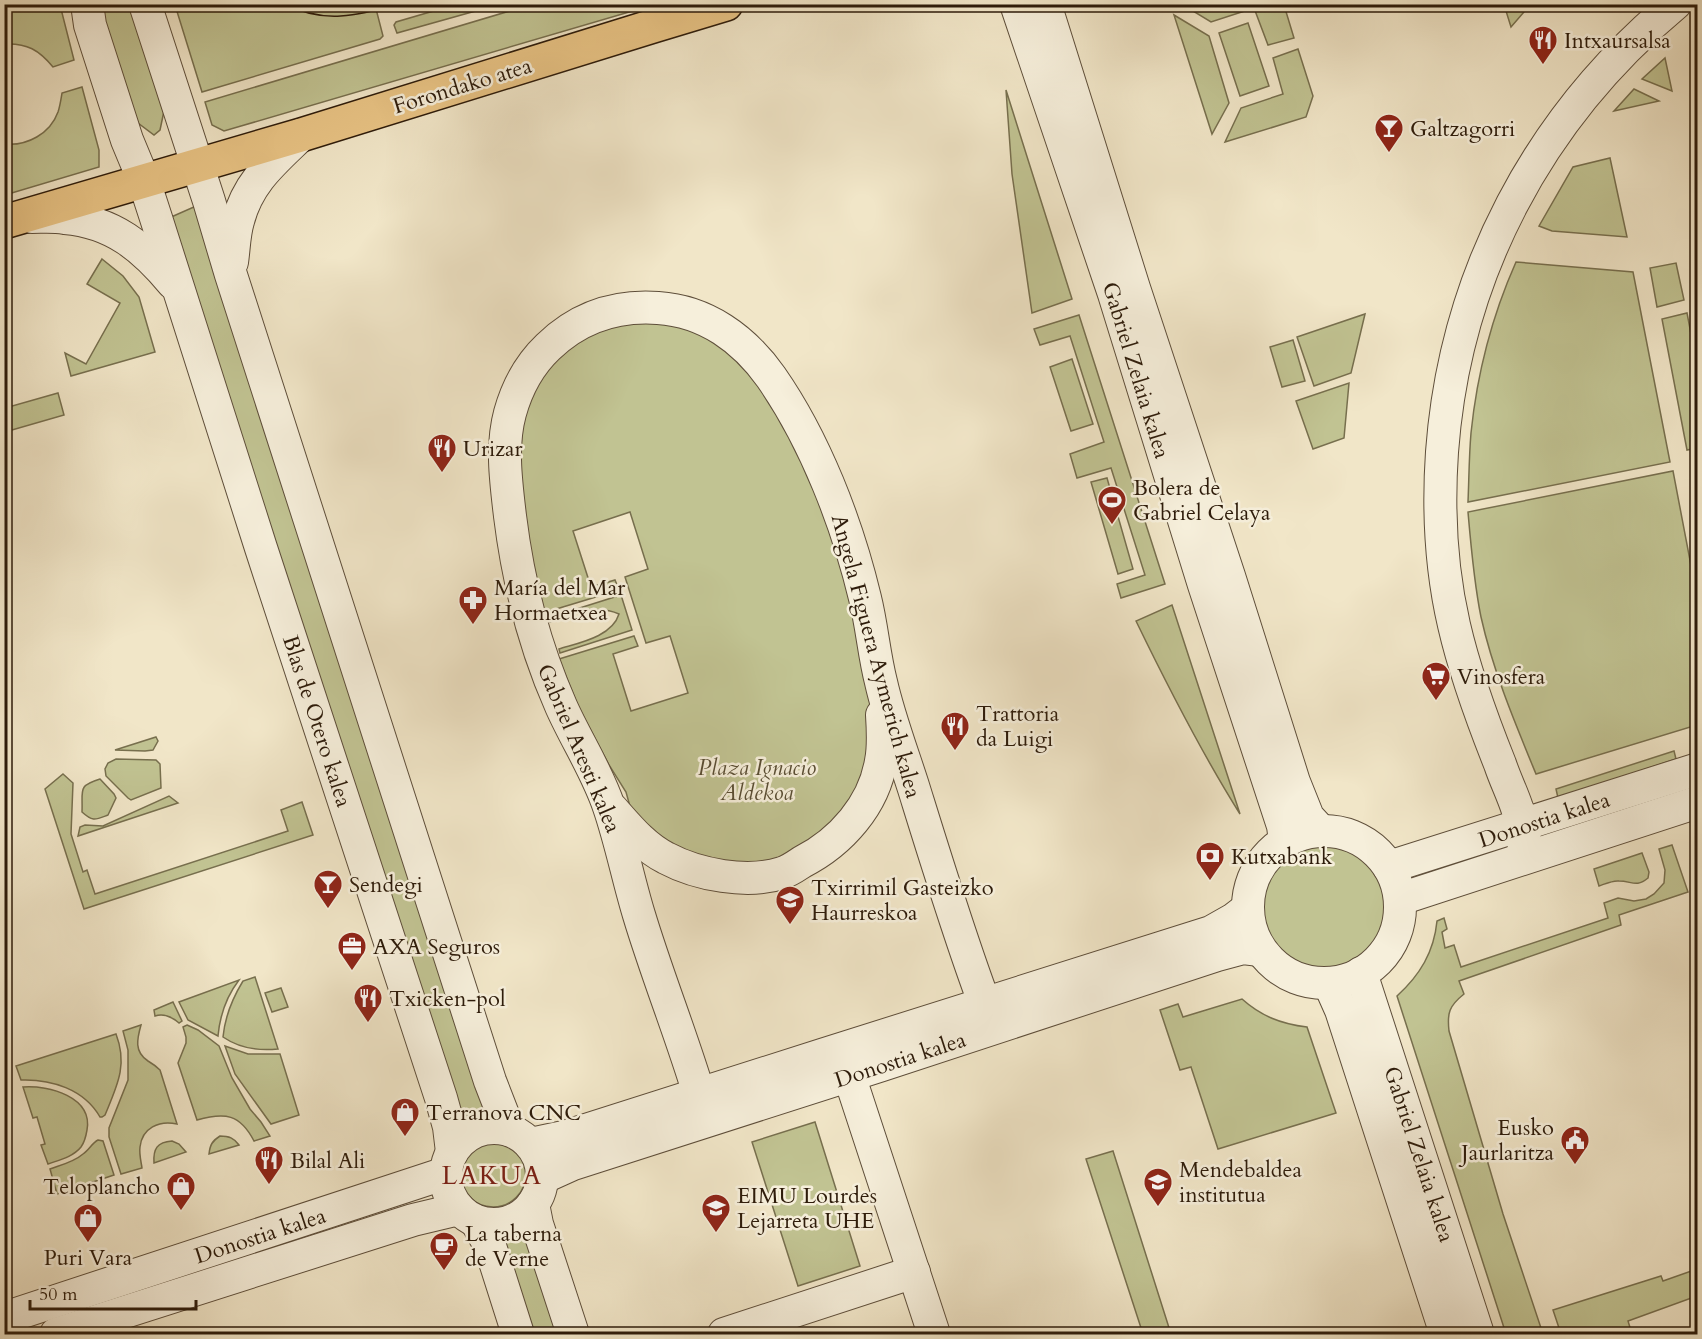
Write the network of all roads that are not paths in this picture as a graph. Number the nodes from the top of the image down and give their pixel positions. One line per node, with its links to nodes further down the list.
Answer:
1 (87, 4): 9 (street)
2 (145, 4): 8 (street)
3 (726, 4): 7 (main road, Forondako atea)
4 (1016, 4): 20 (street, Gabriel Zelaia kalea)
5 (1045, 4): 19 (street, Gabriel Zelaia kalea)
6 (1675, 4): 18 (street)
7 (300, 135): 8 (main road, Forondako atea); 11 (street)
8 (197, 166): 9 (main road, Forondako atea); 11 (street)
9 (144, 181): 10 (main road, Forondako atea); 12 (street, Blas de Otero kalea)
10 (13, 220): 12 (street, Blas de Otero kalea)
11 (231, 275): 31 (street)
12 (180, 290): 32 (street, Blas de Otero kalea)
13 (505, 465): 14 (street, Angela Figuera Aymerich kalea); 17 (street, Gabriel Aresti kalea)
14 (881, 684): 17 (street); 28 (street, Angela Figuera Aymerich kalea)
15 (1698, 769): 18 (street, Donostia kalea)
16 (1698, 802): 21 (street, Donostia kalea)
17 (609, 807): 30 (street, Gabriel Aresti kalea)
18 (1524, 825): 21 (street); 22 (street, Donostia kalea)
19 (1320, 830): 20 (street); 22 (street)
20 (1285, 841): 24 (street)
21 (1523, 858): 23 (street, Donostia kalea)
22 (1389, 867): 23 (street)
23 (1400, 899): 26 (street)
24 (1247, 909): 25 (street); 28 (street, Donostia kalea)
25 (1260, 950): 27 (street); 29 (street, Donostia kalea)
26 (1361, 973): 27 (street); 43 (street, Gabriel Zelaia kalea)
27 (1329, 983): 42 (street, Gabriel Zelaia kalea)
28 (984, 1002): 30 (street, Donostia kalea)
29 (849, 1076): 33 (street, Donostia kalea); 35 (street)
30 (699, 1094): 31 (street, Donostia kalea)
31 (520, 1137): 32 (street); 33 (street)
32 (449, 1162): 34 (street); 36 (street, Donostia kalea)
33 (537, 1191): 34 (street); 39 (street)
34 (468, 1215): 37 (street, Donostia kalea); 38 (street)
35 (914, 1272): 40 (street); 41 (street)
36 (4, 1318)
37 (56, 1335)
38 (518, 1335)
39 (573, 1335)
40 (724, 1335)
41 (934, 1335)
42 (1446, 1335)
43 (1478, 1335)

